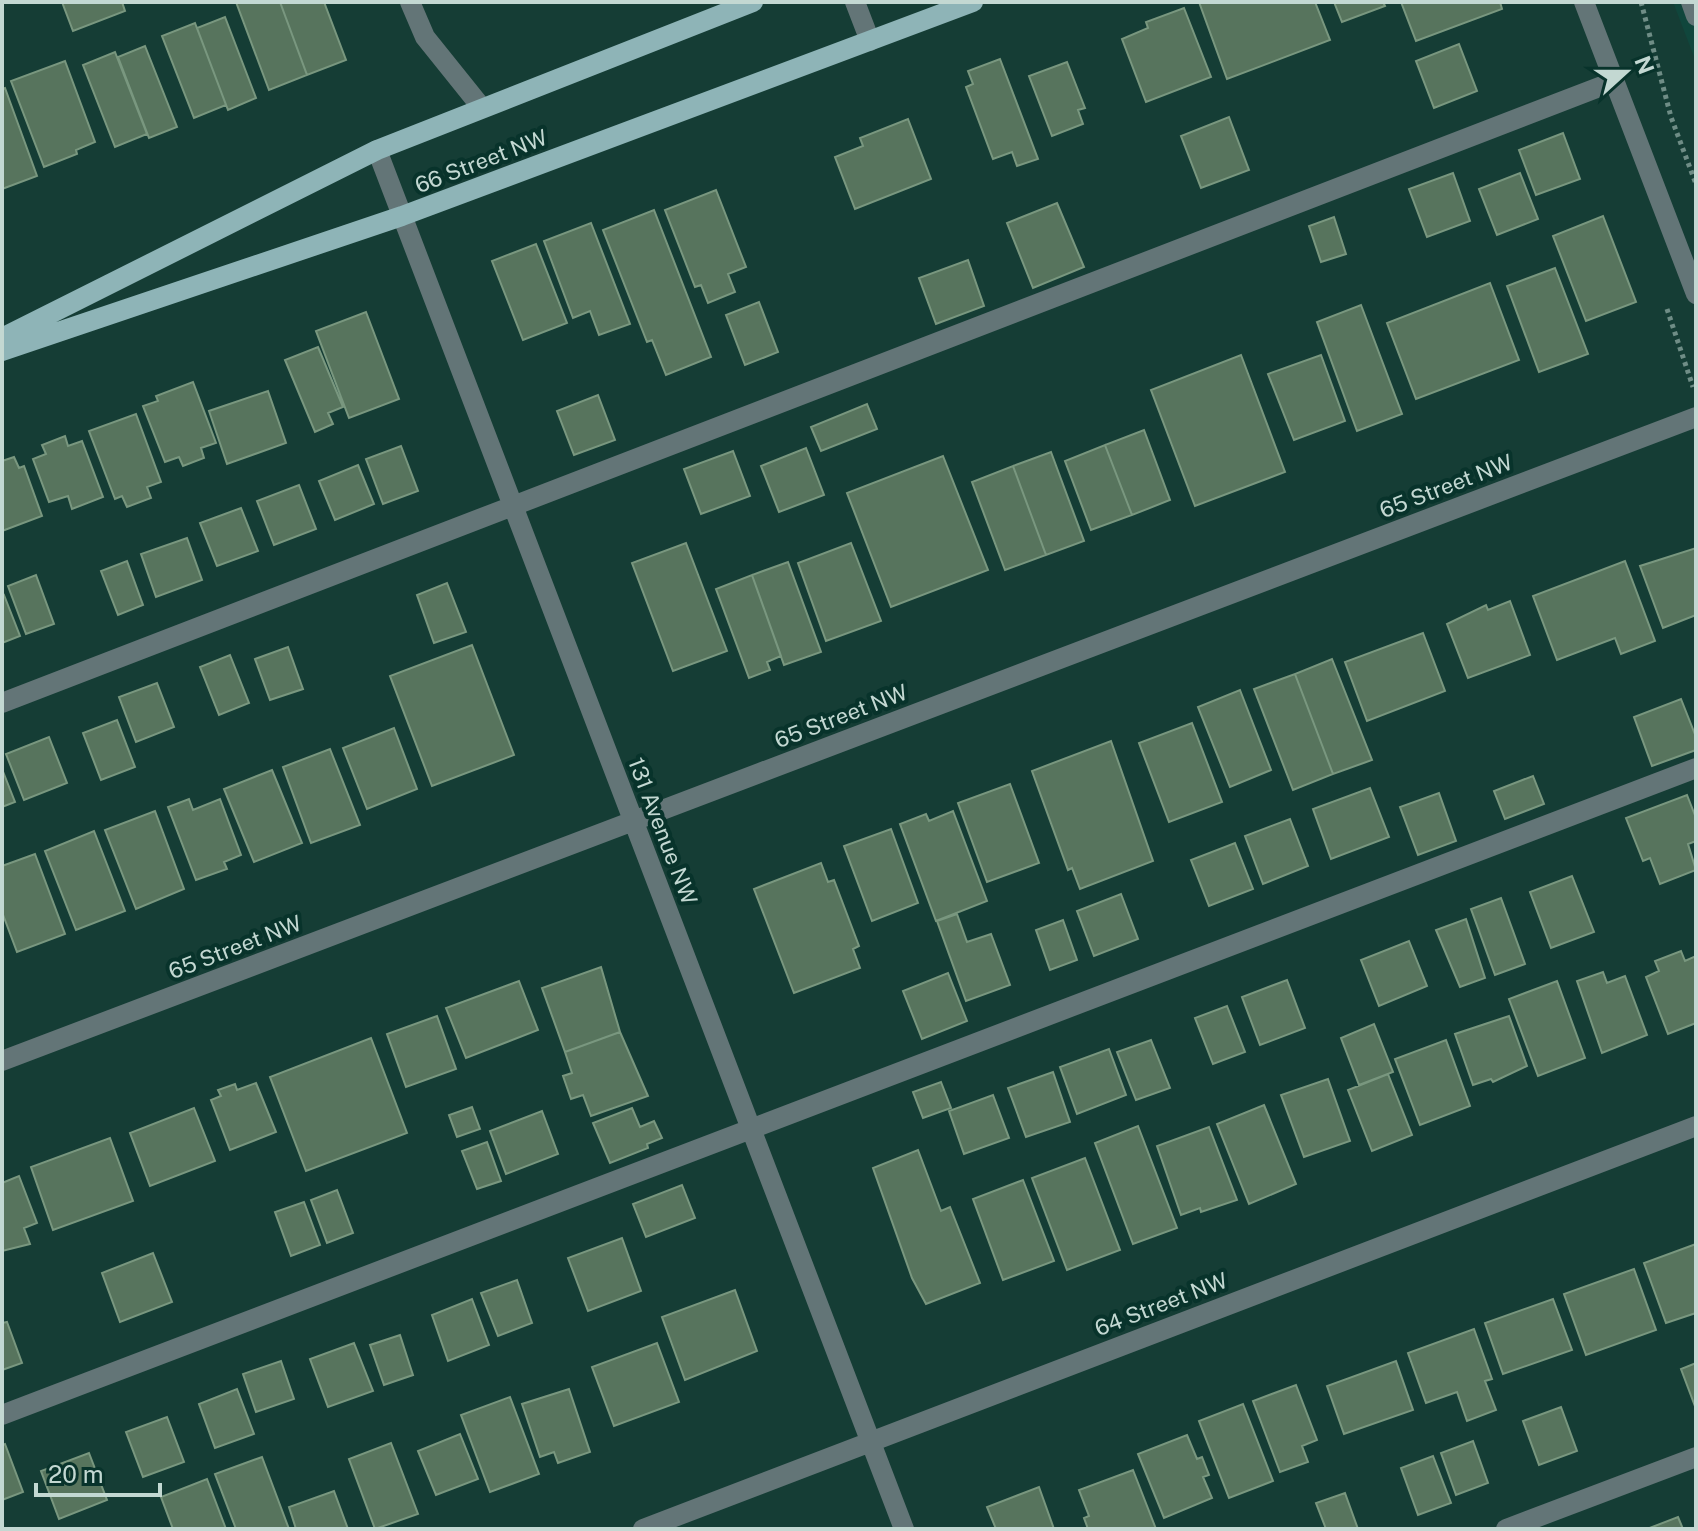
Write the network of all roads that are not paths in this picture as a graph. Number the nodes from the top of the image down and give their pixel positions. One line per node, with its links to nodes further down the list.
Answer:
1 (410, 2): 10 (street)
2 (753, 2): 10 (main road)
3 (855, 2): 8 (street)
4 (973, 2): 8 (main road, 66 Street NW)
5 (1584, 2): 9 (street)
6 (1691, 2): 7 (street)
7 (1696, 16)
8 (870, 41): 12 (main road, 66 Street NW)
9 (1615, 81): 13 (street); 17 (street)
10 (482, 108): 11 (main road)
11 (377, 150): 12 (street, 131 Avenue NW); 14 (main road)
12 (402, 216): 15 (main road, 66 Street NW); 17 (street, 131 Avenue NW)
13 (1696, 294)
14 (2, 338)
15 (2, 351)
16 (1696, 417): 20 (street, 65 Street NW)
17 (513, 508): 18 (street); 20 (street, 131 Avenue NW)
18 (2, 703)
19 (1696, 768): 23 (street)
20 (634, 821): 21 (street, 65 Street NW); 23 (street, 131 Avenue NW)
21 (2, 1061)
22 (1696, 1126): 25 (street, 64 Street NW)
23 (750, 1127): 24 (street); 25 (street, 131 Avenue NW)
24 (2, 1415)
25 (870, 1441): 27 (street, 64 Street NW); 28 (street, 131 Avenue NW)
26 (1696, 1457): 29 (street)
27 (643, 1529)
28 (904, 1529)
29 (1506, 1529)

